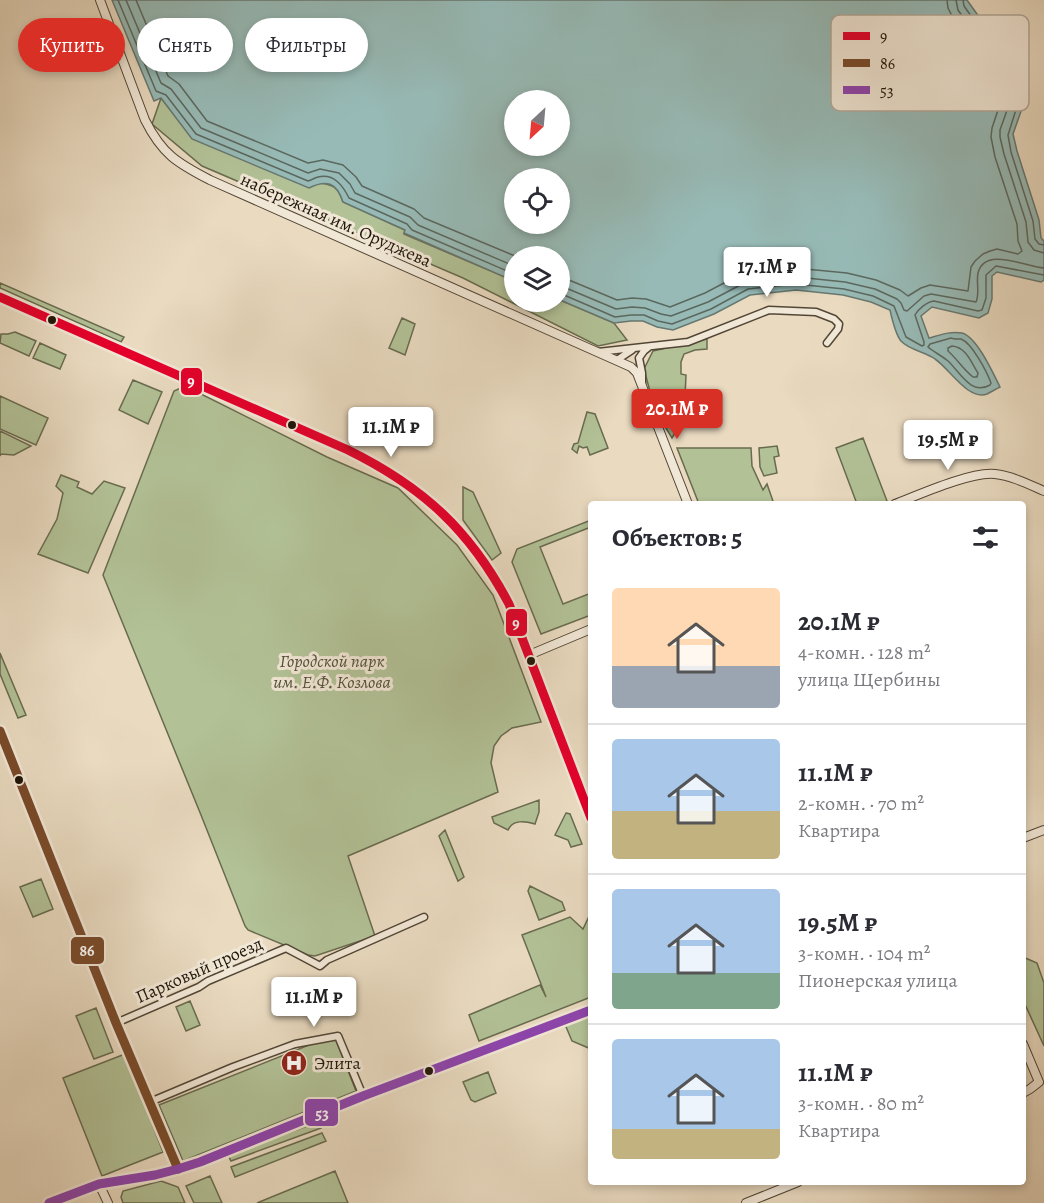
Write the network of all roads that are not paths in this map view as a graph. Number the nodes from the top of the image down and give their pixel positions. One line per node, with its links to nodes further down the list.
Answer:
1 (100, 0): 6 (street, набережная им. Оруджева)
2 (0, 297): 13 (street)
3 (827, 343): 4 (street)
4 (650, 347): 5 (street); 8 (street)
5 (638, 348): 6 (street); 7 (street)
6 (598, 352): 7 (street, набережная им. Оруджева)
7 (617, 360): 8 (street, набережная им. Оруджева)
8 (642, 386): 10 (street, набережная им. Оруджева)
9 (1044, 491): 11 (street)
10 (687, 501)
11 (903, 501)
12 (588, 630): 13 (street)
13 (528, 655): 15 (street)
14 (0, 731): 20 (street)
15 (588, 810)
16 (1044, 830): 17 (street)
17 (1026, 837)
18 (424, 917): 20 (street, Парковый проезд)
19 (588, 1011): 24 (street)
20 (116, 1023): 25 (street)
21 (1026, 1050): 22 (street)
22 (1041, 1081): 23 (street)
23 (1026, 1091)
24 (363, 1096): 25 (street); 26 (street)
25 (150, 1102): 26 (street)
26 (178, 1169): 27 (street)
27 (99, 1184): 29 (street); 30 (street)
28 (791, 1185): 31 (street)
29 (49, 1203)
30 (108, 1203)
31 (746, 1203)

